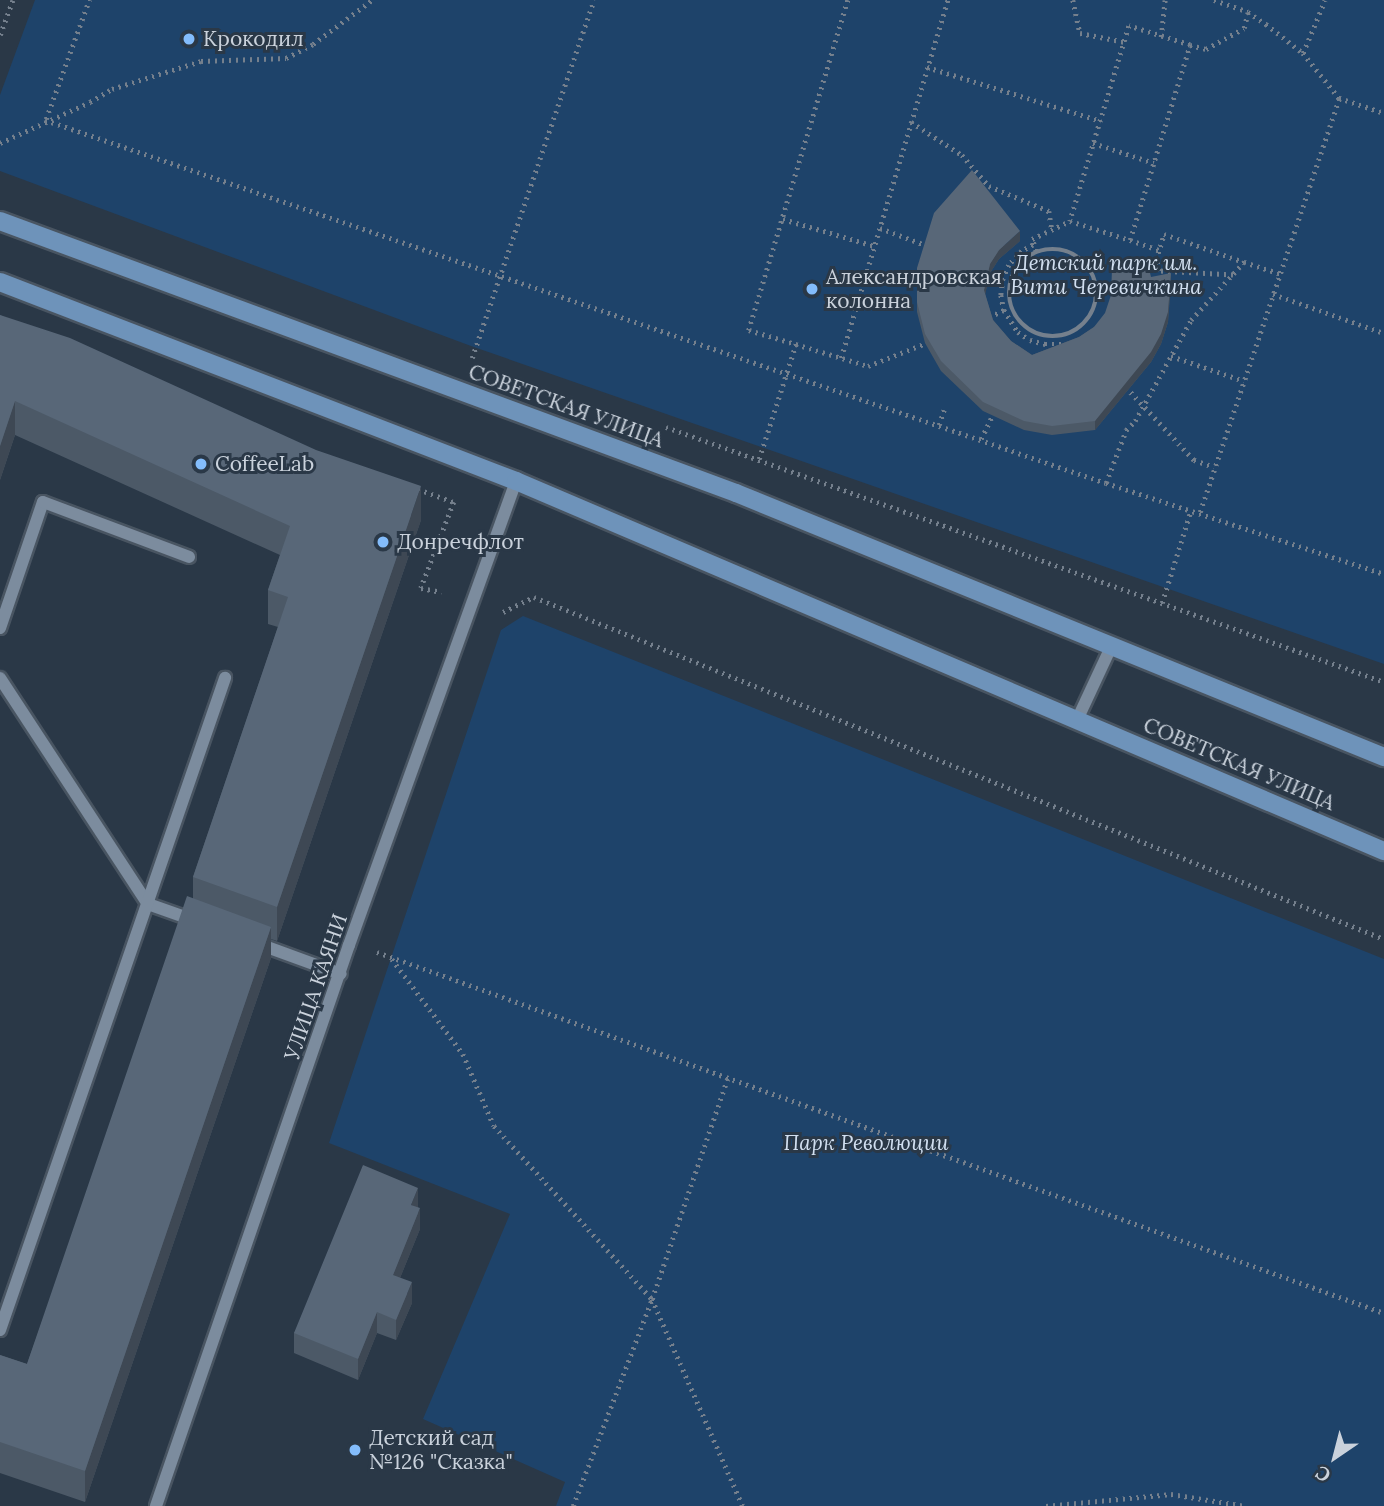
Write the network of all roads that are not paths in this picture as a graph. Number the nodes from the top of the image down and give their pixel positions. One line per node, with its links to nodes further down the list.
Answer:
1 (0, 221): 6 (main road, СОВЕТСКАЯ УЛИЦА)
2 (0, 282): 3 (main road, СОВЕТСКАЯ УЛИЦА)
3 (516, 481): 9 (main road, СОВЕТСКАЯ УЛИЦА); 15 (street, УЛИЦА КАЯНИ)
4 (189, 557): 5 (street)
5 (0, 628)
6 (1112, 645): 9 (street); 10 (main road, СОВЕТСКАЯ УЛИЦА)
7 (0, 678): 12 (street)
8 (225, 678): 12 (street)
9 (1077, 720): 11 (main road, СОВЕТСКАЯ УЛИЦА)
10 (1384, 757)
11 (1384, 850)
12 (148, 904): 13 (street); 16 (street)
13 (210, 927)
14 (248, 940): 15 (street)
15 (341, 974): 17 (street, УЛИЦА КАЯНИ)
16 (0, 1330)
17 (156, 1506)

